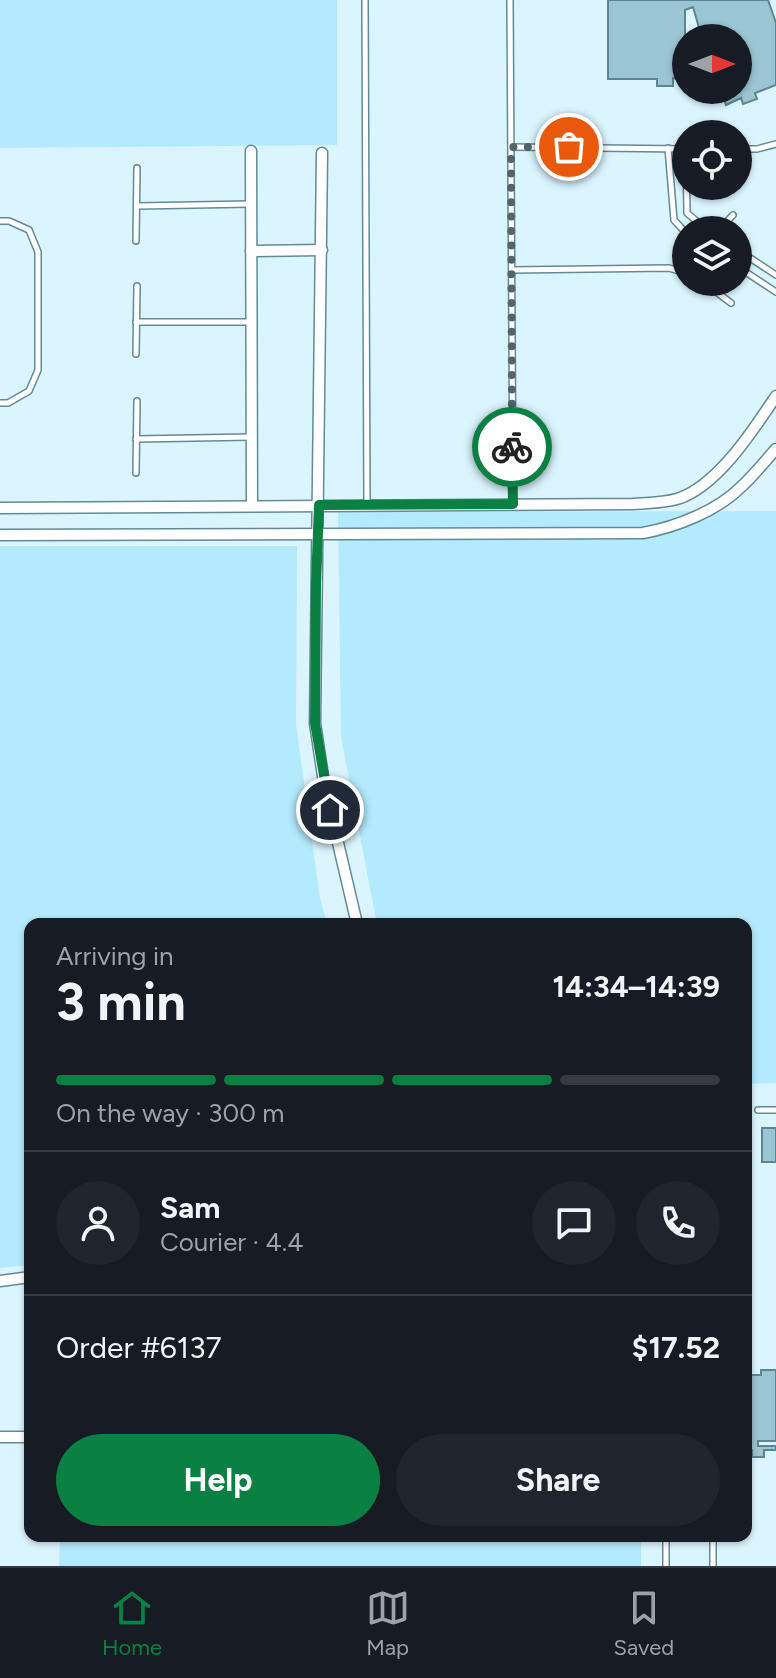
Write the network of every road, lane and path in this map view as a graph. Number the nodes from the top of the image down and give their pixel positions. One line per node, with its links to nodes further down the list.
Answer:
1 (365, 0): 39 (lane)
2 (510, 0): 4 (lane)
3 (776, 144): 7 (lane)
4 (511, 147): 5 (lane); 20 (lane)
5 (668, 148): 6 (lane); 13 (lane)
6 (672, 148)
7 (752, 149)
8 (251, 151): 11 (street)
9 (322, 153): 16 (street)
10 (137, 168): 12 (lane)
11 (251, 204): 12 (lane); 17 (street)
12 (137, 206): 15 (lane)
13 (674, 216)
14 (0, 221): 32 (lane)
15 (136, 241)
16 (322, 250): 17 (street); 38 (street)
17 (251, 251): 28 (street)
18 (752, 259): 21 (lane)
19 (672, 269): 20 (lane)
20 (511, 270): 37 (lane)
21 (776, 275)
22 (752, 276): 24 (lane)
23 (137, 286): 27 (lane)
24 (776, 291)
25 (722, 296): 26 (lane)
26 (731, 303)
27 (136, 322): 28 (lane); 29 (lane)
28 (252, 322): 33 (street)
29 (136, 354)
30 (776, 396): 37 (street)
31 (137, 401): 34 (lane)
32 (0, 403)
33 (252, 437): 34 (lane); 40 (street)
34 (136, 439): 36 (lane)
35 (776, 449): 43 (street)
36 (136, 473)
37 (513, 504): 39 (street)
38 (319, 505): 39 (street); 40 (street); 43 (street)
39 (367, 505)
40 (252, 506): 41 (street)
41 (0, 508)
42 (0, 535): 43 (street)
43 (318, 535): 44 (street)
44 (356, 918)
45 (758, 1110): 46 (lane)
46 (776, 1110)
47 (24, 1278): 48 (street)
48 (0, 1281)
49 (0, 1437): 50 (street)
50 (24, 1437)
51 (666, 1542): 53 (lane)
52 (713, 1542): 54 (lane)
53 (666, 1566)
54 (713, 1566)

